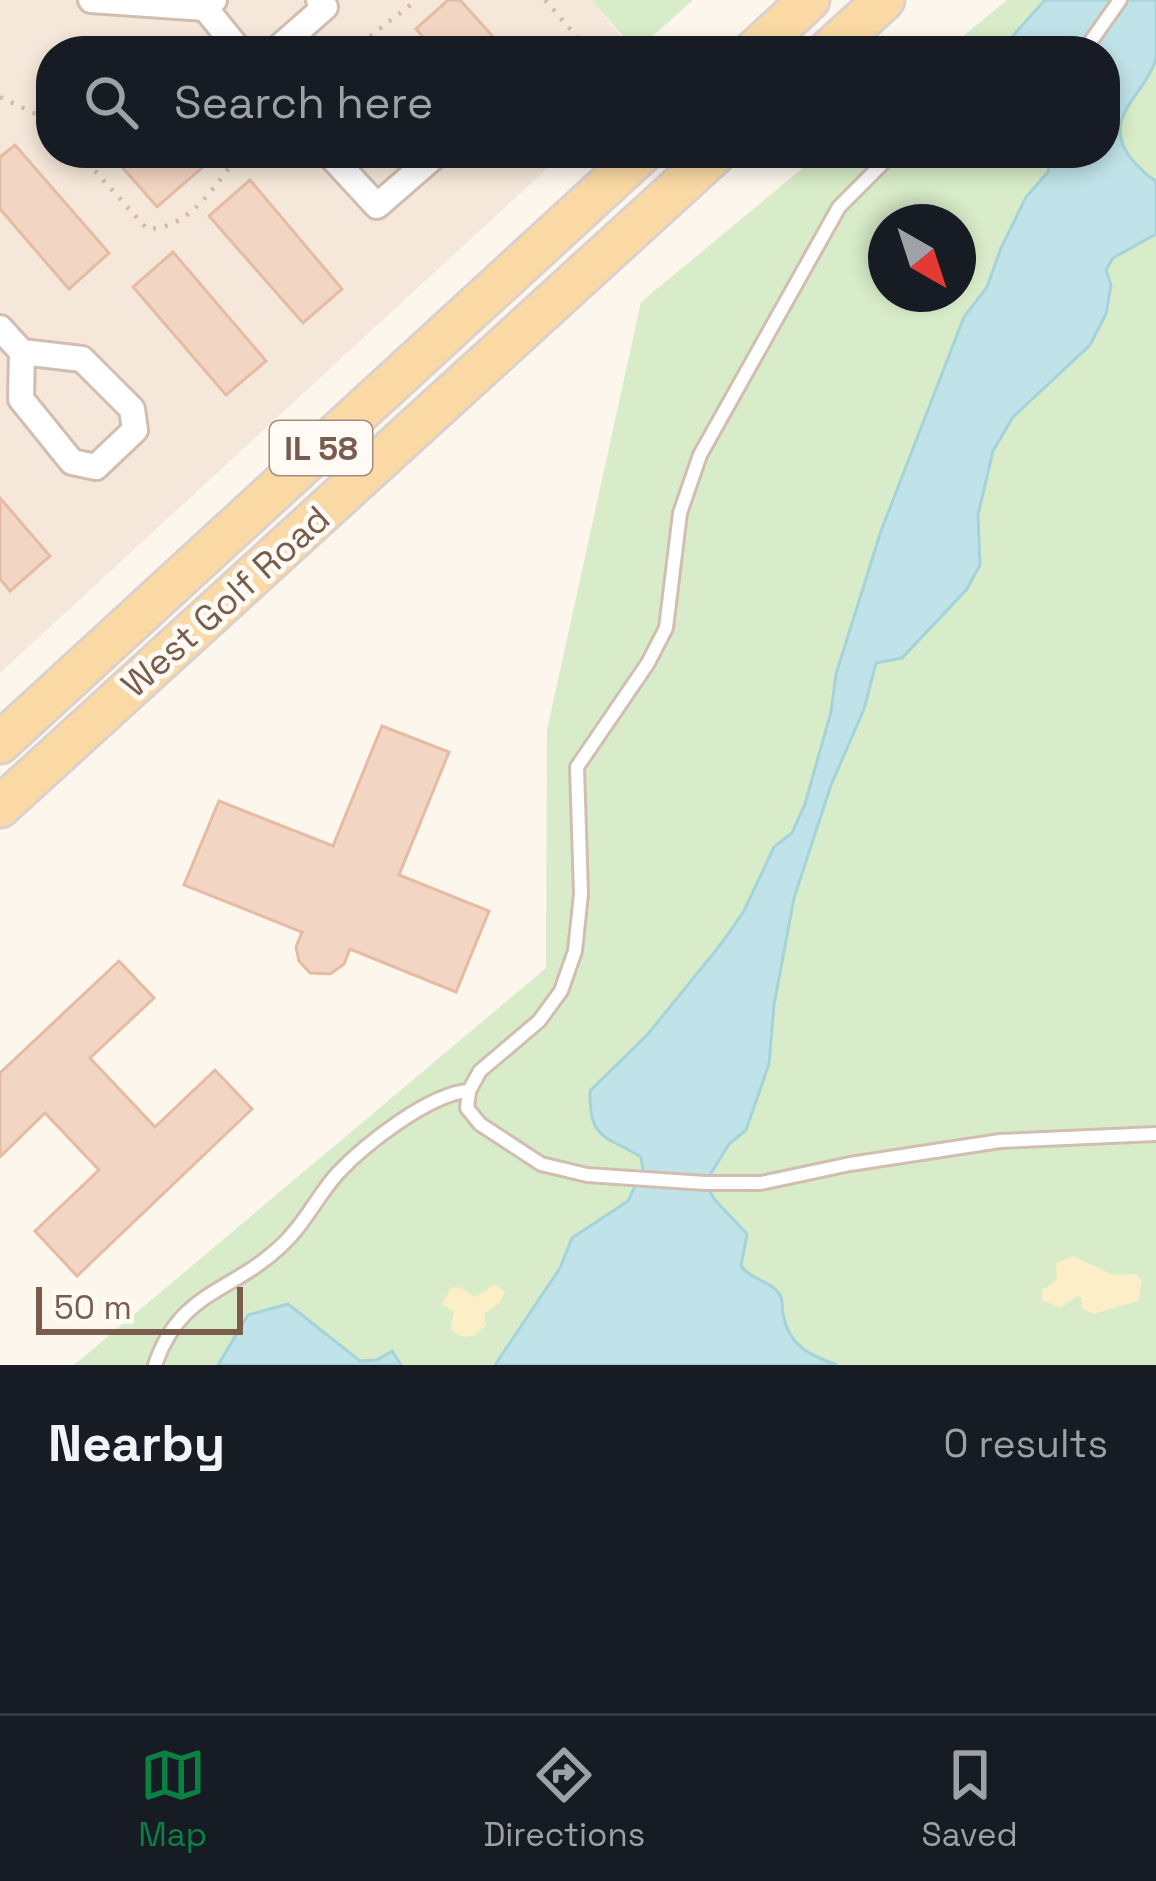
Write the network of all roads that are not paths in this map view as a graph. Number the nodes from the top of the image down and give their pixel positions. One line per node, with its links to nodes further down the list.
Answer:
1 (91, 0): 6 (street)
2 (319, 0): 8 (street)
3 (809, 0): 9 (main road)
4 (884, 0): 10 (main road)
5 (1120, 0): 11 (lane)
6 (210, 4): 7 (street)
7 (230, 36)
8 (292, 36)
9 (770, 36)
10 (844, 36)
11 (1095, 36)
12 (342, 168): 13 (street)
13 (421, 168)
14 (626, 168): 19 (main road, West Golf Road / IL 58)
15 (700, 168): 20 (main road, West Golf Road / IL 58)
16 (878, 168): 21 (lane)
17 (0, 328): 18 (street)
18 (22, 352): 18 (street)
19 (0, 743)
20 (0, 807)
21 (469, 1091): 22 (lane); 23 (lane)
22 (1156, 1134)
23 (155, 1365)

